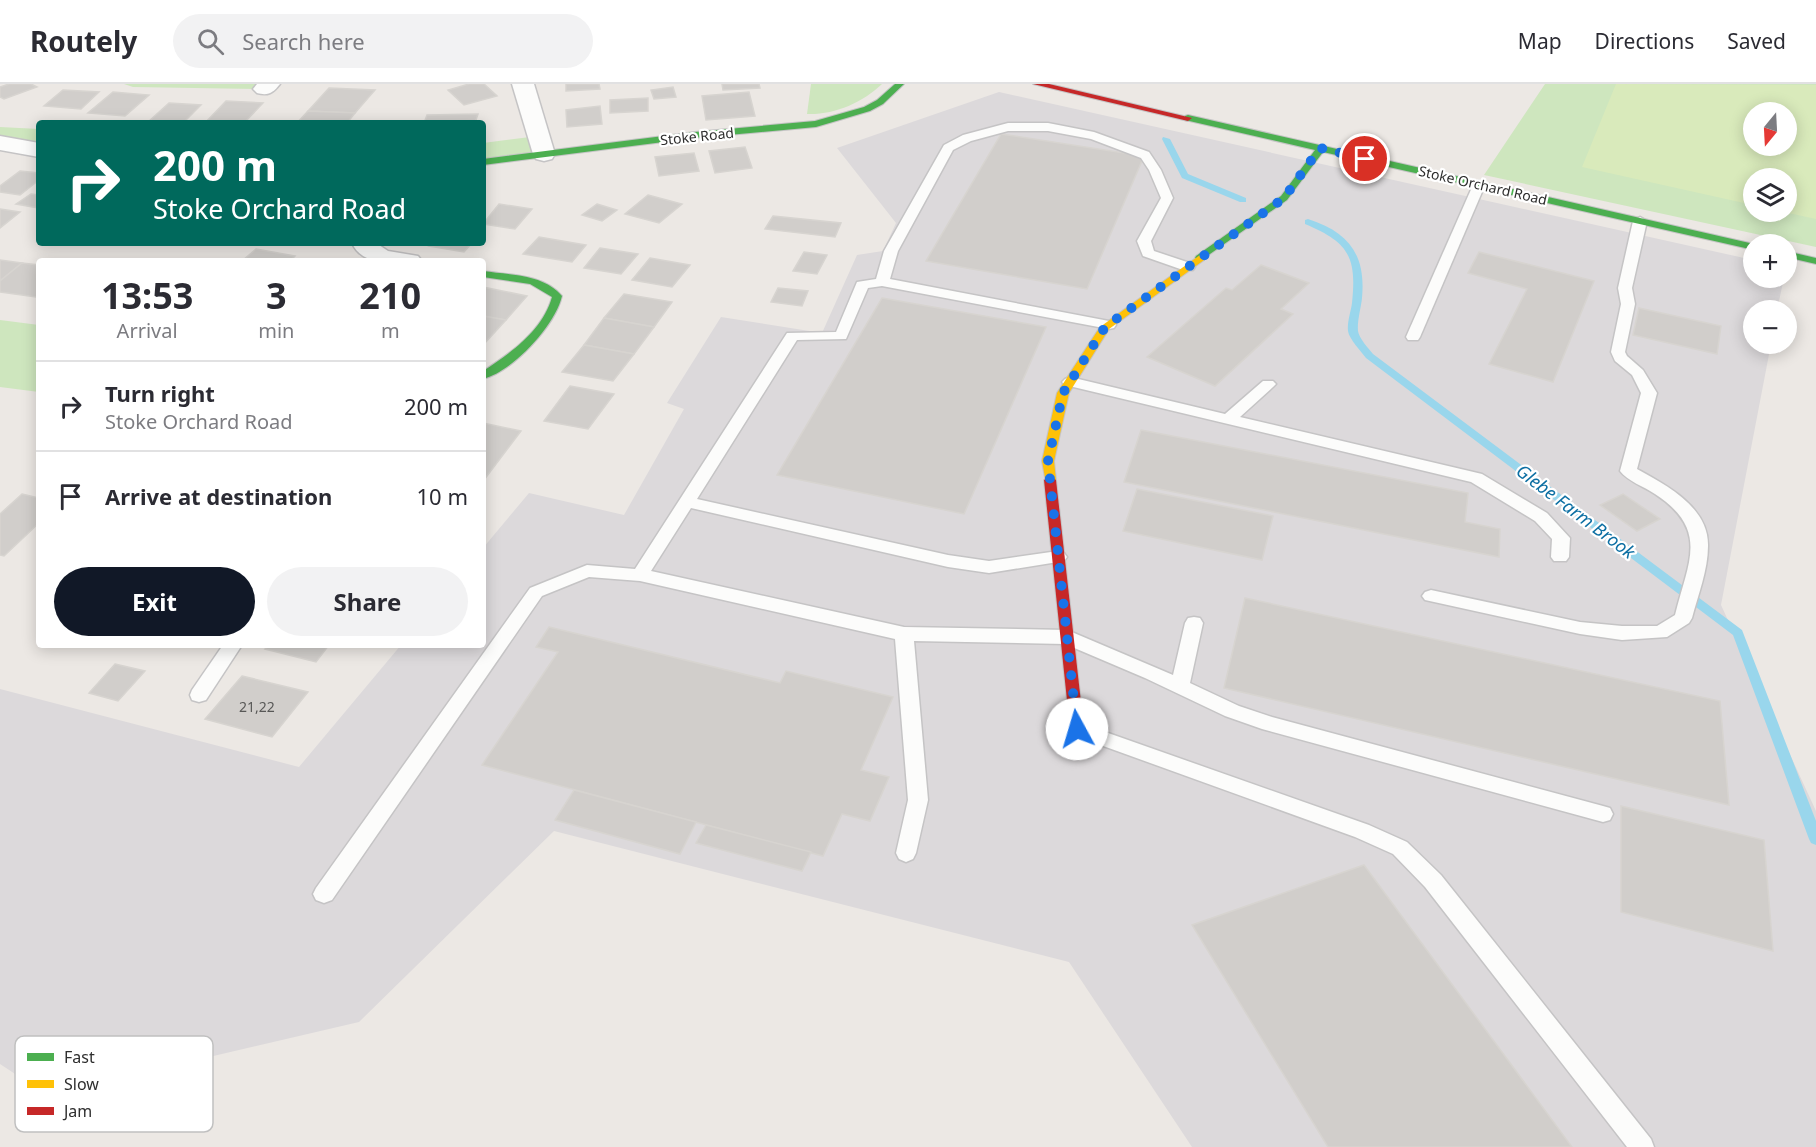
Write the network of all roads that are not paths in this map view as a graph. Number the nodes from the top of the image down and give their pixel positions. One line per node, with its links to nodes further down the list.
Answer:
1 (523, 84): 7 (street)
2 (900, 84): 7 (street, Stoke Road)
3 (1037, 84): 5 (street, Stoke Orchard Road)
4 (4, 148): 6 (street)
5 (1320, 148): 9 (street, Stoke Orchard Road); 16 (street)
6 (36, 150)
7 (544, 154): 8 (street, Stoke Road)
8 (486, 162)
9 (1479, 185): 10 (street, Stoke Orchard Road); 20 (lane)
10 (1640, 221): 11 (street, Stoke Orchard Road); 29 (lane)
11 (1743, 244)
12 (366, 246): 14 (street)
13 (1797, 257): 15 (street)
14 (392, 258)
15 (1816, 261)
16 (1188, 267): 18 (lane); 19 (street)
17 (486, 274): 21 (street)
18 (882, 282): 19 (lane); 25 (lane)
19 (1108, 325): 22 (street)
20 (1413, 337)
21 (486, 374)
22 (1070, 382): 24 (lane); 26 (street)
23 (1268, 384): 24 (lane)
24 (1229, 419): 27 (lane)
25 (686, 502): 26 (lane); 28 (lane)
26 (1058, 557): 32 (street)
27 (1560, 557)
28 (640, 575): 31 (lane); 39 (lane)
29 (1431, 596)
30 (1194, 622): 34 (lane)
31 (904, 634): 32 (lane); 38 (lane)
32 (1067, 637): 34 (lane); 36 (street)
33 (231, 648): 35 (lane)
34 (1180, 687): 37 (lane)
35 (199, 695)
36 (1077, 729): 40 (lane)
37 (1603, 814)
38 (906, 853)
39 (324, 894)
40 (1642, 1147)

